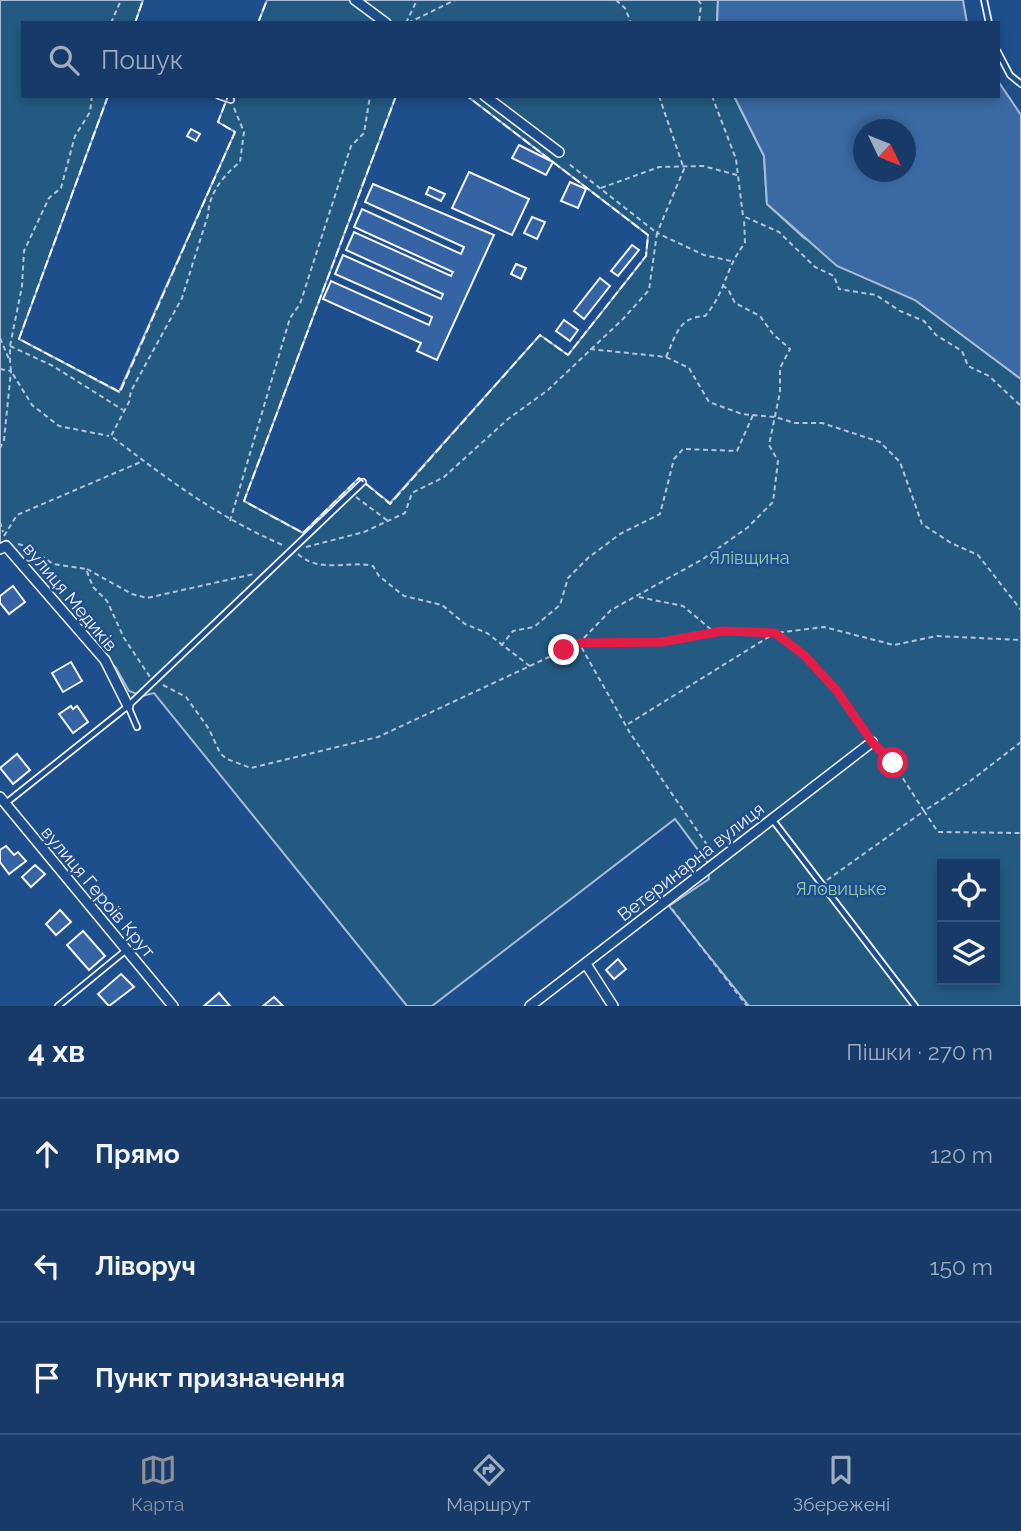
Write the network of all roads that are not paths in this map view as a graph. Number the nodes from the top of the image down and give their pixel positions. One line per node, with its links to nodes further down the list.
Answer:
1 (355, 0): 3 (street)
2 (984, 0): 4 (lane)
3 (383, 21)
4 (989, 21)
5 (1000, 56): 6 (lane)
6 (1021, 84)
7 (225, 98): 9 (lane)
8 (488, 98): 10 (street)
9 (231, 100)
10 (559, 152)
11 (363, 482): 13 (lane)
12 (3, 547): 13 (street, вулиця Медиків)
13 (128, 706): 14 (lane); 16 (lane)
14 (137, 727)
15 (872, 742): 17 (street, Ветеринарна вулиця)
16 (3, 800): 18 (street, вулиця Героїв Крут)
17 (772, 818): 19 (street, Ветеринарна вулиця); 24 (lane)
18 (126, 950): 20 (lane); 21 (street, вулиця Героїв Крут)
19 (586, 964): 22 (street, Ветеринарна вулиця); 23 (street)
20 (58, 1006)
21 (173, 1006)
22 (530, 1006)
23 (613, 1006)
24 (915, 1006)

